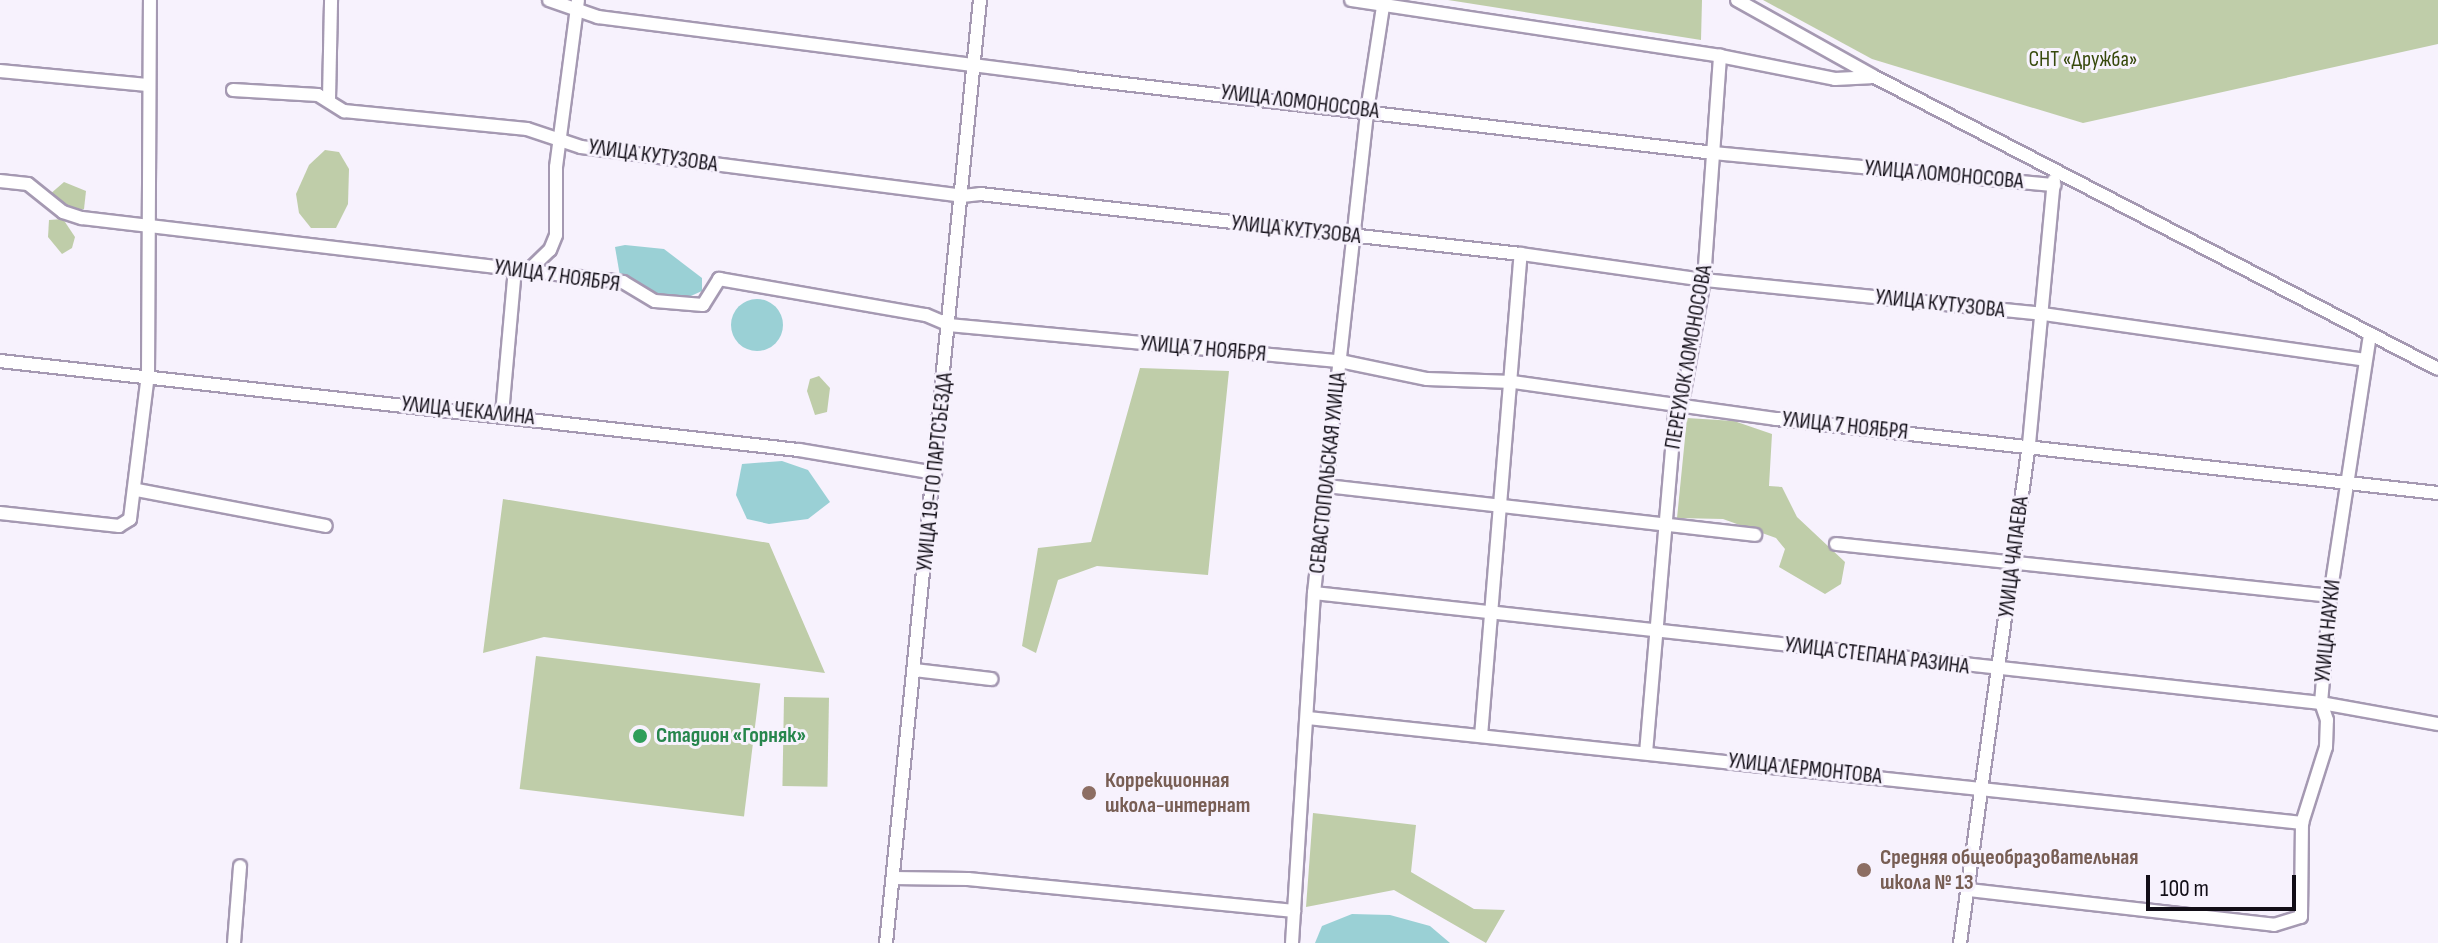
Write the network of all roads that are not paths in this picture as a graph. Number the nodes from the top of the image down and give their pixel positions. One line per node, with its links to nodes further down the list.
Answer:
1 (150, 0): 13 (street)
2 (331, 0): 15 (street)
3 (549, 0): 7 (street, УЛИЦА ЛОМОНОСОВА)
4 (980, 0): 10 (street, УЛИЦА 19-ГО ПАРТСЪЕЗДА)
5 (1351, 0): 8 (street)
6 (1737, 0): 12 (street)
7 (577, 5): 10 (street, УЛИЦА ЛОМОНОСОВА); 17 (street)
8 (1383, 6): 9 (street); 16 (street, СЕВАСТОПОЛЬСКАЯ УЛИЦА)
9 (1720, 56): 12 (street); 18 (street, ПЕРЕУЛОК ЛОМОНОСОВА)
10 (976, 65): 16 (street, УЛИЦА ЛОМОНОСОВА); 22 (street, УЛИЦА 19-ГО ПАРТСЪЕЗДА)
11 (0, 71): 13 (street)
12 (1873, 76): 19 (street)
13 (147, 85): 23 (street)
14 (233, 90): 15 (street, УЛИЦА КУТУЗОВА)
15 (329, 99): 17 (street, УЛИЦА КУТУЗОВА)
16 (1367, 111): 18 (street, УЛИЦА ЛОМОНОСОВА); 24 (street, СЕВАСТОПОЛЬСКАЯ УЛИЦА)
17 (562, 140): 22 (street, УЛИЦА КУТУЗОВА); 26 (street)
18 (1714, 153): 21 (street, УЛИЦА ЛОМОНОСОВА); 27 (street, ПЕРЕУЛОК ЛОМОНОСОВА)
19 (2055, 170): 21 (street, УЛИЦА ЧАПАЕВА); 30 (street)
20 (0, 181): 23 (street, УЛИЦА 7 НОЯБРЯ)
21 (2054, 185): 28 (street, УЛИЦА ЧАПАЕВА)
22 (962, 196): 24 (street, УЛИЦА КУТУЗОВА); 29 (street, УЛИЦА 19-ГО ПАРТСЪЕЗДА)
23 (149, 224): 26 (street, УЛИЦА 7 НОЯБРЯ); 35 (street)
24 (1355, 237): 25 (street, УЛИЦА КУТУЗОВА); 33 (street, СЕВАСТОПОЛЬСКАЯ УЛИЦА)
25 (1521, 254): 27 (street, УЛИЦА КУТУЗОВА); 36 (street)
26 (522, 270): 29 (street, УЛИЦА 7 НОЯБРЯ); 38 (street)
27 (1704, 280): 28 (street, УЛИЦА КУТУЗОВА); 37 (street, ПЕРЕУЛОК ЛОМОНОСОВА)
28 (2043, 314): 31 (street, УЛИЦА КУТУЗОВА); 39 (street, УЛИЦА ЧАПАЕВА)
29 (949, 325): 33 (street, УЛИЦА 7 НОЯБРЯ); 40 (street, УЛИЦА 19-ГО ПАРТСЪЕЗДА)
30 (2370, 334): 31 (street, УЛИЦА НАУКИ); 34 (street)
31 (2365, 360): 41 (street, УЛИЦА НАУКИ)
32 (0, 361): 35 (street, УЛИЦА ЧЕКАЛИНА)
33 (1340, 361): 36 (street, УЛИЦА 7 НОЯБРЯ); 42 (street, СЕВАСТОПОЛЬСКАЯ УЛИЦА)
34 (2438, 369)
35 (148, 375): 38 (street, УЛИЦА ЧЕКАЛИНА); 43 (street)
36 (1513, 382): 37 (street, УЛИЦА 7 НОЯБРЯ); 45 (street)
37 (1676, 404): 39 (street, УЛИЦА 7 НОЯБРЯ); 47 (street, ПЕРЕУЛОК ЛОМОНОСОВА)
38 (502, 414): 40 (street, УЛИЦА ЧЕКАЛИНА)
39 (2029, 444): 41 (street, УЛИЦА 7 НОЯБРЯ); 51 (street, УЛИЦА ЧАПАЕВА)
40 (935, 473): 56 (street, УЛИЦА 19-ГО ПАРТСЪЕЗДА)
41 (2346, 481): 44 (street, УЛИЦА 7 НОЯБРЯ); 53 (street, УЛИЦА НАУКИ)
42 (1326, 486): 45 (street); 52 (street, СЕВАСТОПОЛЬСКАЯ УЛИЦА)
43 (137, 490): 46 (street); 48 (street)
44 (2438, 493)
45 (1502, 504): 47 (street); 54 (street)
46 (0, 513)
47 (1666, 525): 49 (street); 55 (street, ПЕРЕУЛОК ЛОМОНОСОВА)
48 (326, 526)
49 (1755, 535)
50 (1836, 544): 51 (street)
51 (2012, 563): 53 (street); 57 (street, УЛИЦА ЧАПАЕВА)
52 (1314, 593): 54 (street, УЛИЦА СТЕПАНА РАЗИНА); 60 (street, СЕВАСТОПОЛЬСКАЯ УЛИЦА)
53 (2330, 596): 59 (street, УЛИЦА НАУКИ)
54 (1492, 613): 55 (street, УЛИЦА СТЕПАНА РАЗИНА); 62 (street)
55 (1656, 630): 57 (street, УЛИЦА СТЕПАНА РАЗИНА); 63 (street, ПЕРЕУЛОК ЛОМОНОСОВА)
56 (914, 670): 58 (street); 67 (street, УЛИЦА 19-ГО ПАРТСЪЕЗДА)
57 (1999, 670): 59 (street, УЛИЦА СТЕПАНА РАЗИНА); 64 (street, УЛИЦА ЧАПАЕВА)
58 (991, 679)
59 (2321, 703): 61 (street, УЛИЦА СТЕПАНА РАЗИНА); 65 (street, УЛИЦА НАУКИ)
60 (1308, 718): 62 (street, УЛИЦА ЛЕРМОНТОВА); 69 (street, СЕВАСТОПОЛЬСКАЯ УЛИЦА)
61 (2438, 724)
62 (1481, 736): 63 (street, УЛИЦА ЛЕРМОНТОВА)
63 (1646, 753): 64 (street, УЛИЦА ЛЕРМОНТОВА)
64 (1985, 787): 65 (street, УЛИЦА ЛЕРМОНТОВА); 68 (street, УЛИЦА ЧАПАЕВА)
65 (2302, 823): 68 (street, УЛИЦА НАУКИ)
66 (240, 866): 70 (street)
67 (893, 878): 69 (street); 71 (street, УЛИЦА 19-ГО ПАРТСЪЕЗДА)
68 (1969, 890): 73 (street, УЛИЦА ЧАПАЕВА)
69 (1294, 911): 72 (street, СЕВАСТОПОЛЬСКАЯ УЛИЦА)
70 (234, 943)
71 (886, 943)
72 (1292, 943)
73 (1960, 943)

